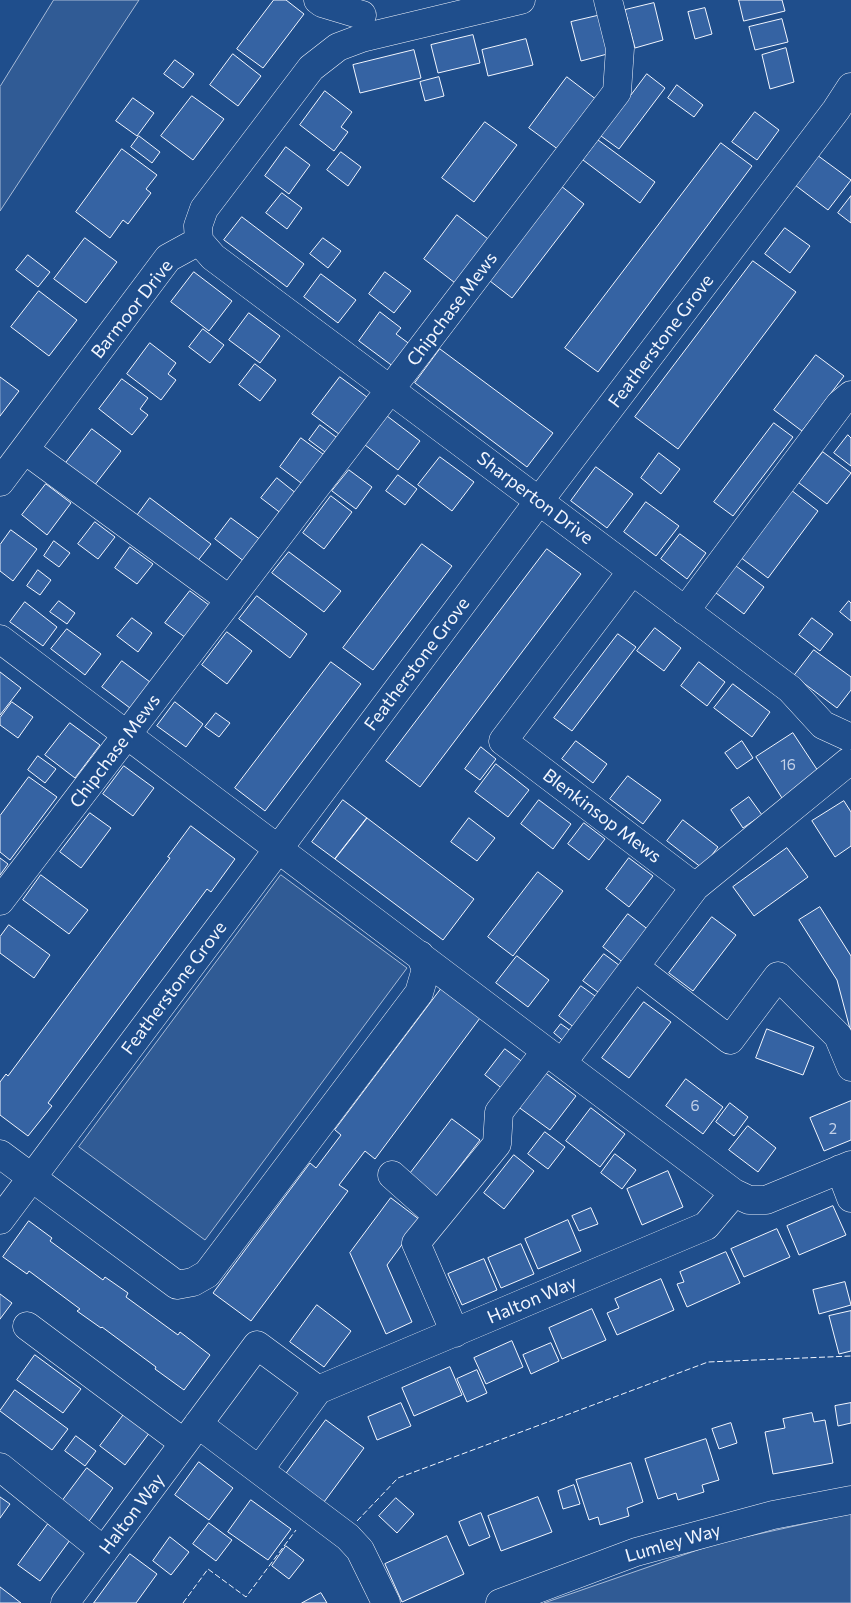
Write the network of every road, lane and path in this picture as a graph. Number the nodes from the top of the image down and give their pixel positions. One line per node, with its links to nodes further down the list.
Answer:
1 (318, 0): 4 (street)
2 (521, 0): 4 (street)
3 (608, 0): 8 (street, Chipchase Mews)
4 (364, 18): 7 (street)
5 (851, 87): 6 (street, Featherstone Grove)
6 (843, 117): 12 (street, Featherstone Grove)
7 (199, 241): 8 (street, Sharperton Drive); 10 (street, Barmoor Drive)
8 (390, 390): 12 (street, Sharperton Drive); 14 (street, Chipchase Mews)
9 (851, 395): 15 (street)
10 (25, 450): 11 (street, Barmoor Drive); 14 (street)
11 (0, 482)
12 (539, 501): 13 (street, Sharperton Drive); 19 (street, Featherstone Grove)
13 (632, 571): 15 (street, Sharperton Drive); 20 (street, Blenkinsop Mews)
14 (230, 600): 17 (street, Chipchase Mews)
15 (685, 611): 18 (street, Sharperton Drive)
16 (0, 639): 17 (street)
17 (127, 735): 19 (street); 21 (street, Chipchase Mews)
18 (849, 748): 20 (street)
19 (279, 849): 22 (street); 29 (street, Featherstone Grove)
20 (695, 887): 23 (street)
21 (0, 901)
22 (420, 956): 24 (street); 29 (street)
23 (635, 967): 24 (street); 25 (street)
24 (554, 1057): 30 (street); 32 (street)
25 (851, 1067)
26 (0, 1154): 29 (street)
27 (845, 1167): 30 (street); 31 (street)
28 (392, 1175): 32 (street)
29 (32, 1178): 33 (street, Featherstone Grove)
30 (734, 1194): 35 (street, Halton Way)
31 (851, 1198)
32 (438, 1216): 35 (street)
33 (0, 1220)
34 (28, 1326): 37 (street)
35 (455, 1333): 36 (street, Halton Way)
36 (318, 1390): 37 (street, Halton Way); 39 (street)
37 (191, 1434): 39 (street); 41 (street, Halton Way)
38 (0, 1467): 41 (street)
39 (259, 1470): 43 (street)
40 (851, 1500): 44 (street, Lumley Way)
41 (104, 1551): 42 (street, Halton Way)
42 (65, 1603)
43 (386, 1603)
44 (500, 1603)

